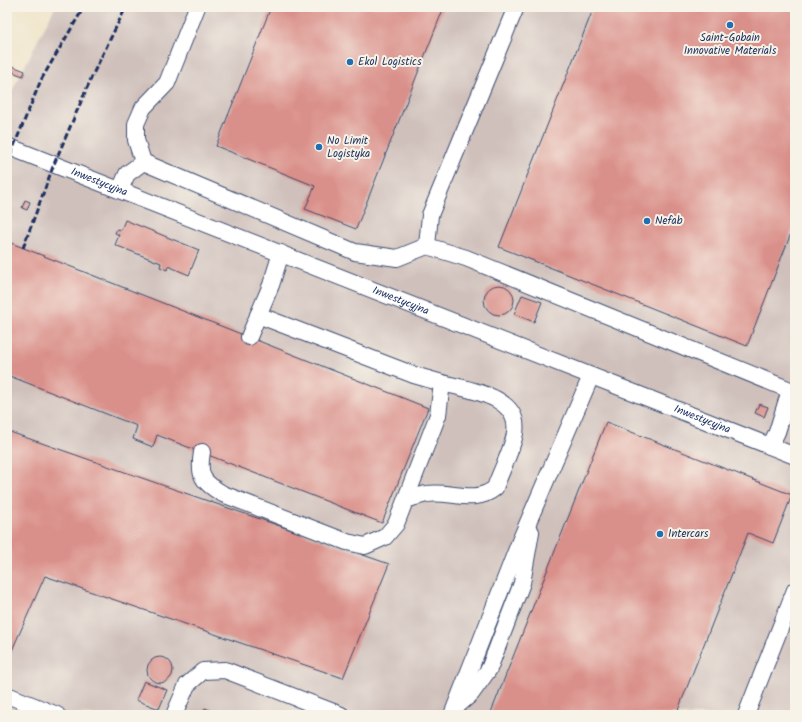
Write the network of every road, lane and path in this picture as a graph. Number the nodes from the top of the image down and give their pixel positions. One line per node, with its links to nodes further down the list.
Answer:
1 (197, 7): 4 (street)
2 (516, 7): 6 (street)
3 (7, 146): 5 (street, Inwestycyjna)
4 (143, 162): 5 (street); 6 (street)
5 (120, 190): 7 (street, Inwestycyjna)
6 (427, 246): 12 (street)
7 (281, 253): 8 (street); 10 (street, Inwestycyjna)
8 (258, 315): 9 (street); 11 (street)
9 (249, 337)
10 (591, 376): 13 (street, Inwestycyjna); 19 (street)
11 (442, 383): 16 (street); 16 (street)
12 (793, 388): 13 (street)
13 (770, 446): 15 (street, Inwestycyjna)
14 (202, 452): 16 (street)
15 (795, 456)
16 (406, 500)
17 (795, 590): 23 (street)
18 (7, 695): 20 (street)
19 (453, 712)
20 (58, 715)
21 (174, 715): 22 (street)
22 (341, 715)
23 (746, 715)

